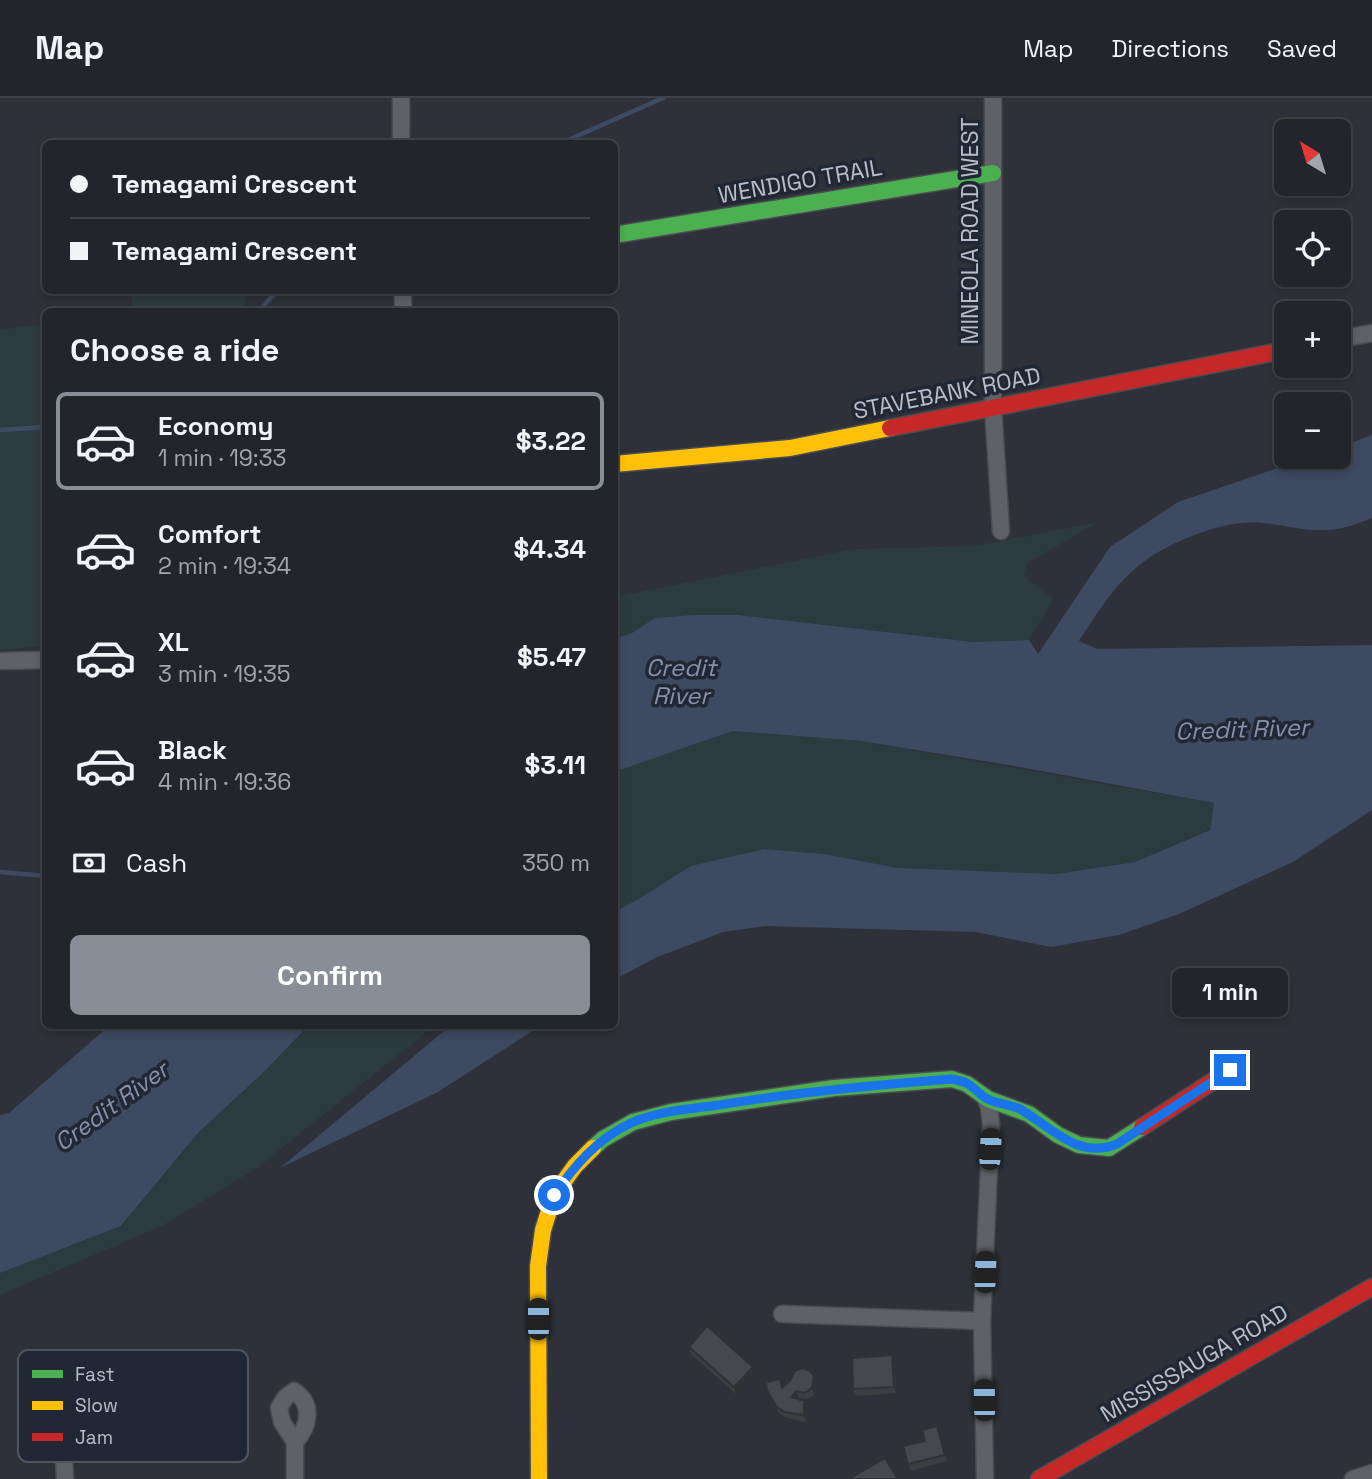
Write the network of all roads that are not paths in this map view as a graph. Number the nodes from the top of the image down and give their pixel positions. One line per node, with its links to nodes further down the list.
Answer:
1 (401, 98): 3 (street)
2 (993, 98): 4 (street, MINEOLA ROAD WEST)
3 (401, 140)
4 (993, 173): 5 (street, WENDIGO TRAIL); 9 (street, MINEOLA ROAD WEST)
5 (618, 234)
6 (1372, 332): 7 (street)
7 (1351, 336)
8 (1274, 351): 9 (street, STAVEBANK ROAD)
9 (993, 407): 10 (street, STAVEBANK ROAD); 11 (street, MINEOLA ROAD WEST)
10 (618, 464)
11 (1001, 531)
12 (42, 660): 13 (street)
13 (0, 661)
14 (1230, 1070): 15 (street)
15 (985, 1097): 18 (street); 22 (street)
16 (1372, 1287): 24 (street, MISSISSAUGA ROAD)
17 (782, 1314): 18 (street)
18 (982, 1321): 23 (street)
19 (295, 1442): 21 (street)
20 (1372, 1473): 25 (street)
21 (295, 1479)
22 (539, 1479)
23 (985, 1479)
24 (1039, 1479)
25 (1353, 1479)

